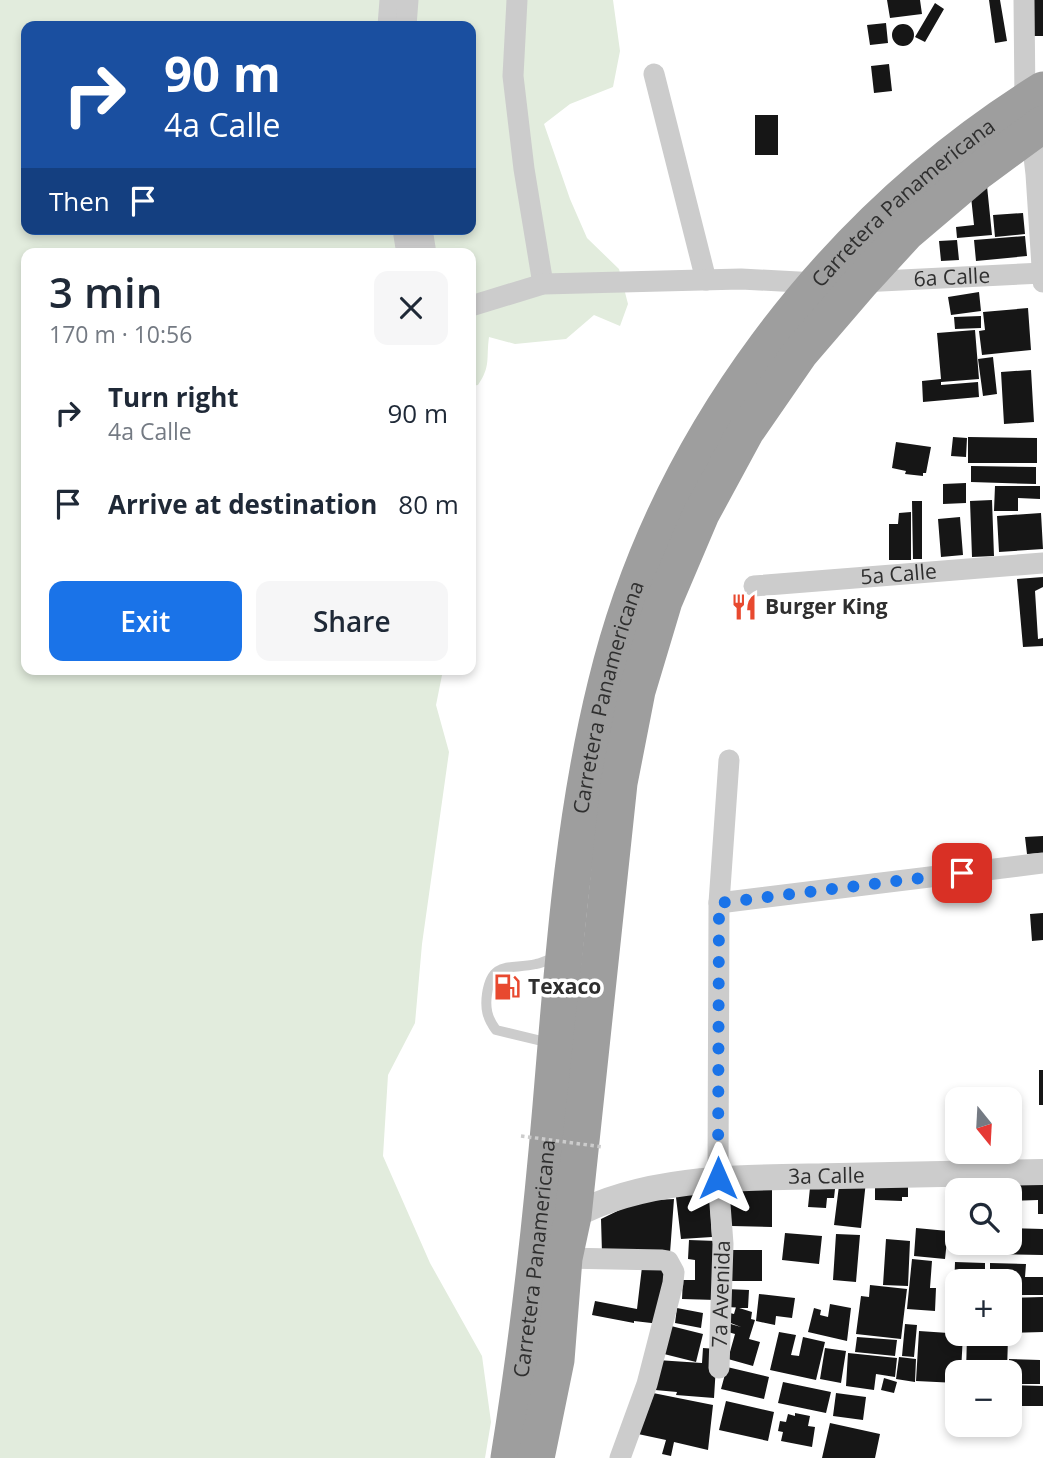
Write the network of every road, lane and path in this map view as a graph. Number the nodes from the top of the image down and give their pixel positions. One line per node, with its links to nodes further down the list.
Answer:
1 (390, 0): 5 (street)
2 (408, 0): 6 (street)
3 (517, 0): 14 (street)
4 (1024, 0): 8 (street)
5 (388, 21)
6 (406, 21)
7 (654, 74): 10 (street)
8 (1036, 112): 9 (street); 11 (highway, Carretera Panamericana); 13 (highway, Carretera Panamericana)
9 (1043, 273): 11 (street, 6a Calle); 12 (street)
10 (706, 280): 13 (street); 14 (street)
11 (861, 282): 27 (highway, Carretera Panamericana)
12 (1043, 282)
13 (817, 283): 21 (highway, Carretera Panamericana)
14 (543, 284): 15 (street)
15 (476, 304)
16 (1043, 564): 17 (street, 5a Calle)
17 (754, 586)
18 (729, 760): 20 (street, 7a Avenida)
19 (1043, 863): 20 (street)
20 (719, 903): 26 (street, 7a Avenida)
21 (562, 953): 22 (highway, Carretera Panamericana); 22 (lane)
22 (556, 1044): 30 (highway, Carretera Panamericana)
23 (521, 1136): 24 (path, bridge)
24 (603, 1147)
25 (1043, 1172): 26 (street, 3a Calle)
26 (718, 1178): 27 (street, 3a Calle); 29 (street, 7a Avenida)
27 (573, 1216): 28 (highway, Carretera Panamericana)
28 (564, 1258): 31 (highway, Carretera Panamericana); 32 (street)
29 (719, 1368)
30 (509, 1458)
31 (536, 1458)
32 (620, 1458)

